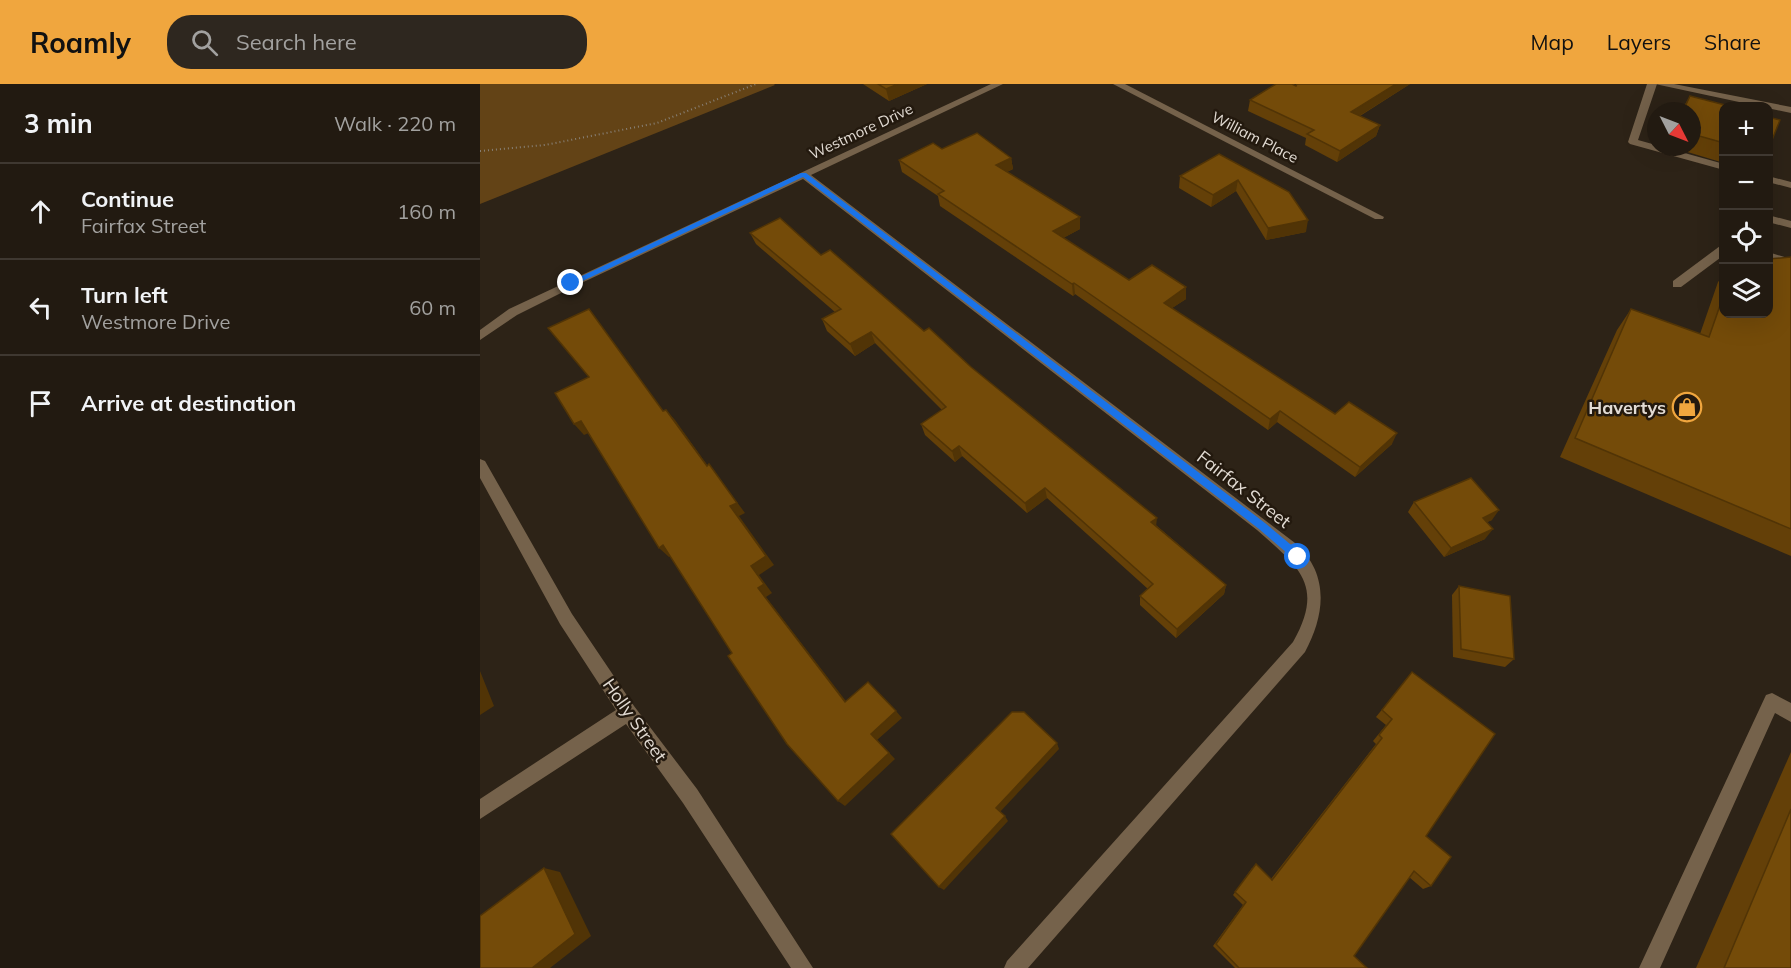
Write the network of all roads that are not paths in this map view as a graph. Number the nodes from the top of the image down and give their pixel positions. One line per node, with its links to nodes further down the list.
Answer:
1 (998, 84): 7 (street, Westmore Drive)
2 (1118, 84): 10 (street, William Place)
3 (1652, 84): 6 (street)
4 (1660, 84): 5 (street)
5 (1791, 110)
6 (1719, 166)
7 (804, 175): 17 (street, Westmore Drive); 23 (street, Fairfax Street)
8 (1773, 180): 9 (street)
9 (1791, 185)
10 (1379, 217)
11 (1773, 220): 12 (street)
12 (1791, 225)
13 (1719, 253): 16 (street)
14 (1773, 257): 15 (street)
15 (1791, 263)
16 (1677, 285)
17 (480, 336)
18 (480, 465): 19 (street, Holly Street)
19 (628, 712): 21 (street); 22 (street, Holly Street)
20 (1791, 713): 24 (street)
21 (480, 810)
22 (803, 968)
23 (1014, 968)
24 (1649, 968)

